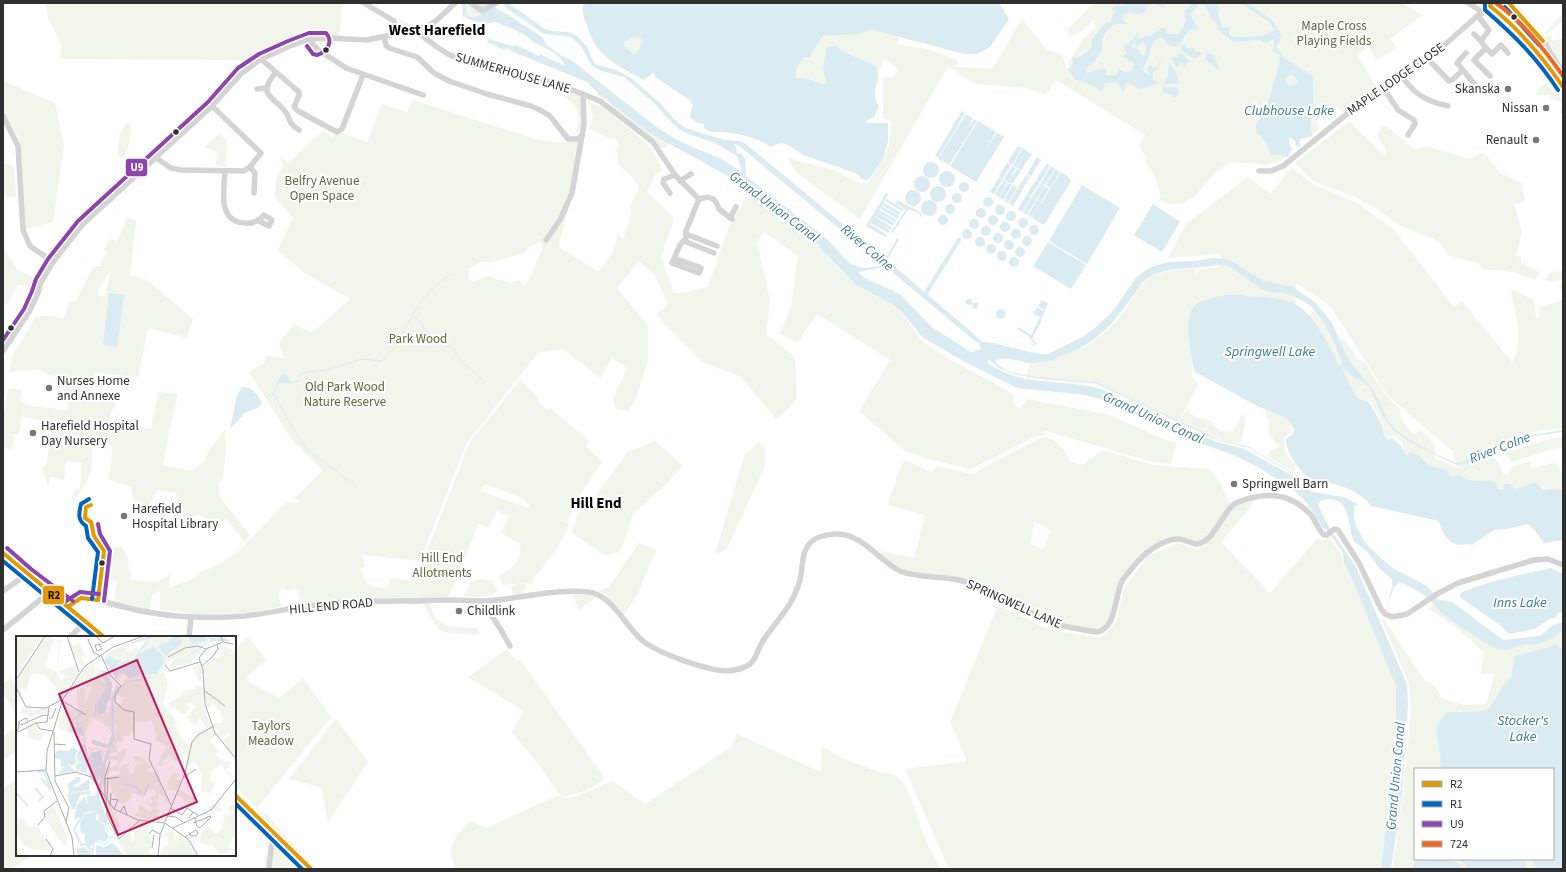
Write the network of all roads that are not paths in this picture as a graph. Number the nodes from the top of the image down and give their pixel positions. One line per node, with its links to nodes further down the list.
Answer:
1 (364, 3): 10 (street)
2 (455, 3): 9 (street)
3 (471, 3): 4 (street)
4 (495, 3)
5 (1468, 3): 8 (street)
6 (1509, 3): 22 (street)
7 (1489, 4): 8 (street, MAPLE LODGE CLOSE); 26 (main road)
8 (1480, 15): 14 (street); 18 (street, MAPLE LODGE CLOSE)
9 (418, 29): 10 (street); 31 (street, SUMMERHOUSE LANE)
10 (399, 33): 12 (street)
11 (1474, 34): 14 (street)
12 (384, 36): 13 (street); 38 (street)
13 (310, 39): 19 (street); 23 (street)
14 (1481, 41): 15 (street)
15 (1486, 48): 17 (street); 25 (street)
16 (1466, 53): 20 (street)
17 (1508, 53)
18 (1427, 58): 20 (street); 24 (street, MAPLE LODGE CLOSE)
19 (261, 59): 21 (street); 33 (street)
20 (1462, 71): 28 (street)
21 (275, 73): 23 (street); 29 (street)
22 (1563, 73)
23 (364, 75): 32 (street)
24 (1401, 75): 27 (street, MAPLE LODGE CLOSE); 34 (street)
25 (1490, 76)
26 (1563, 85)
27 (1383, 87): 37 (street); 41 (street, MAPLE LODGE CLOSE)
28 (1477, 87)
29 (266, 88): 30 (street); 36 (street)
30 (257, 89)
31 (583, 94): 38 (street); 44 (street, SUMMERHOUSE LANE)
32 (423, 95)
33 (212, 106): 39 (street); 40 (street)
34 (1448, 106)
35 (3, 116): 57 (street)
36 (299, 130)
37 (1408, 134)
38 (582, 136): 52 (street)
39 (156, 158): 42 (street); 57 (street)
40 (250, 167): 42 (street); 46 (street)
41 (1259, 171)
42 (225, 172): 50 (street)
43 (691, 174): 45 (street)
44 (674, 175): 45 (street, SUMMERHOUSE LANE); 47 (street)
45 (680, 182): 48 (street, SUMMERHOUSE LANE)
46 (254, 193)
47 (670, 193)
48 (699, 199): 49 (street, SUMMERHOUSE LANE); 51 (street)
49 (736, 208)
50 (259, 221)
51 (686, 234): 53 (street); 54 (street)
52 (546, 240)
53 (684, 241): 55 (street); 56 (street)
54 (717, 246)
55 (714, 253)
56 (674, 259)
57 (53, 262): 59 (street)
58 (3, 337): 59 (street)
59 (11, 340): 60 (street)
60 (3, 351)
61 (3, 553): 63 (street)
62 (1563, 565): 66 (street, SPRINGWELL LANE)
63 (27, 574): 64 (street); 65 (street)
64 (3, 591)
65 (50, 592): 68 (street); 71 (street)
66 (597, 594): 67 (street, HILL END ROAD)
67 (482, 601): 69 (street, HILL END ROAD); 75 (street)
68 (69, 606): 69 (street, HILL END ROAD); 70 (street)
69 (191, 617): 74 (street)
70 (87, 621): 72 (street); 73 (street)
71 (3, 630)
72 (71, 636)
73 (103, 636)
74 (189, 636)
75 (510, 646)
76 (236, 796): 77 (street)
77 (274, 834): 78 (street); 79 (street)
78 (269, 869)
79 (311, 869)

